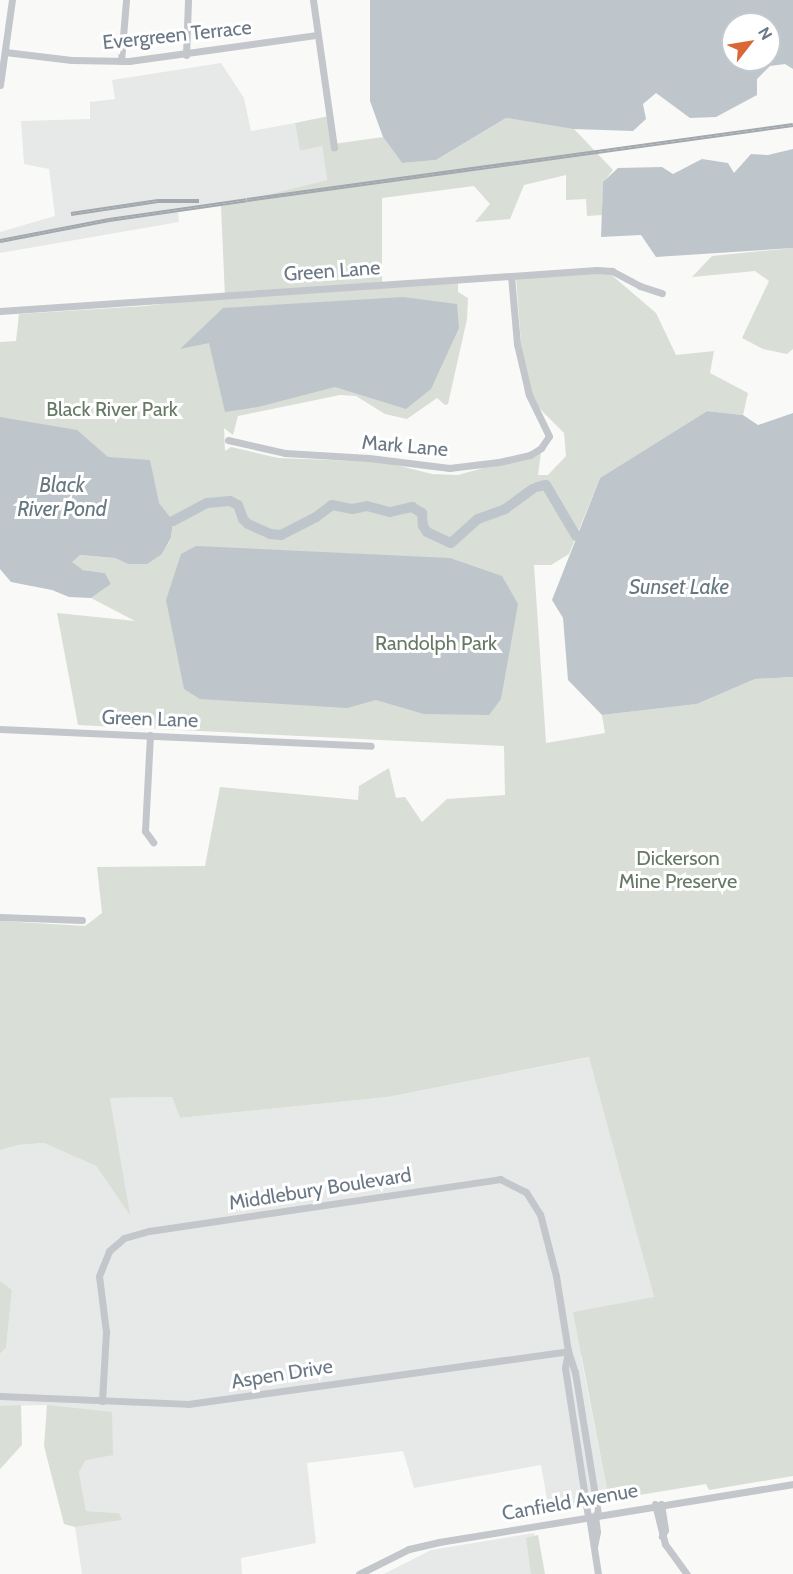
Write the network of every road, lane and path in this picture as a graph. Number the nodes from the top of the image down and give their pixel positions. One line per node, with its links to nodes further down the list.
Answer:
1 (12, 0): 6 (street)
2 (126, 0): 8 (street)
3 (188, 0): 7 (street)
4 (313, 0): 5 (street)
5 (317, 35): 7 (street, Evergreen Terrace); 10 (street)
6 (5, 52): 8 (street, Evergreen Terrace); 9 (street)
7 (186, 55): 8 (street, Evergreen Terrace)
8 (122, 61)
9 (0, 85)
10 (334, 148)
11 (511, 276): 12 (street, Green Lane); 13 (street, Green Lane); 14 (street, Mark Lane)
12 (662, 293)
13 (0, 311)
14 (228, 441)
15 (0, 729): 16 (street, Green Lane)
16 (150, 735): 17 (street, Green Lane); 18 (street)
17 (370, 746)
18 (153, 842)
19 (0, 917): 20 (street)
20 (82, 920)
21 (568, 1351): 23 (street, Aspen Drive); 23 (street, Middlebury Boulevard); 26 (street, Middlebury Boulevard)
22 (0, 1396): 23 (street, Aspen Drive)
23 (102, 1401)
24 (793, 1484): 25 (street, Canfield Avenue)
25 (658, 1504): 26 (street, Canfield Avenue); 29 (street)
26 (592, 1515): 27 (street, Canfield Avenue); 28 (street, Middlebury Boulevard)
27 (359, 1574)
28 (598, 1574)
29 (687, 1574)

